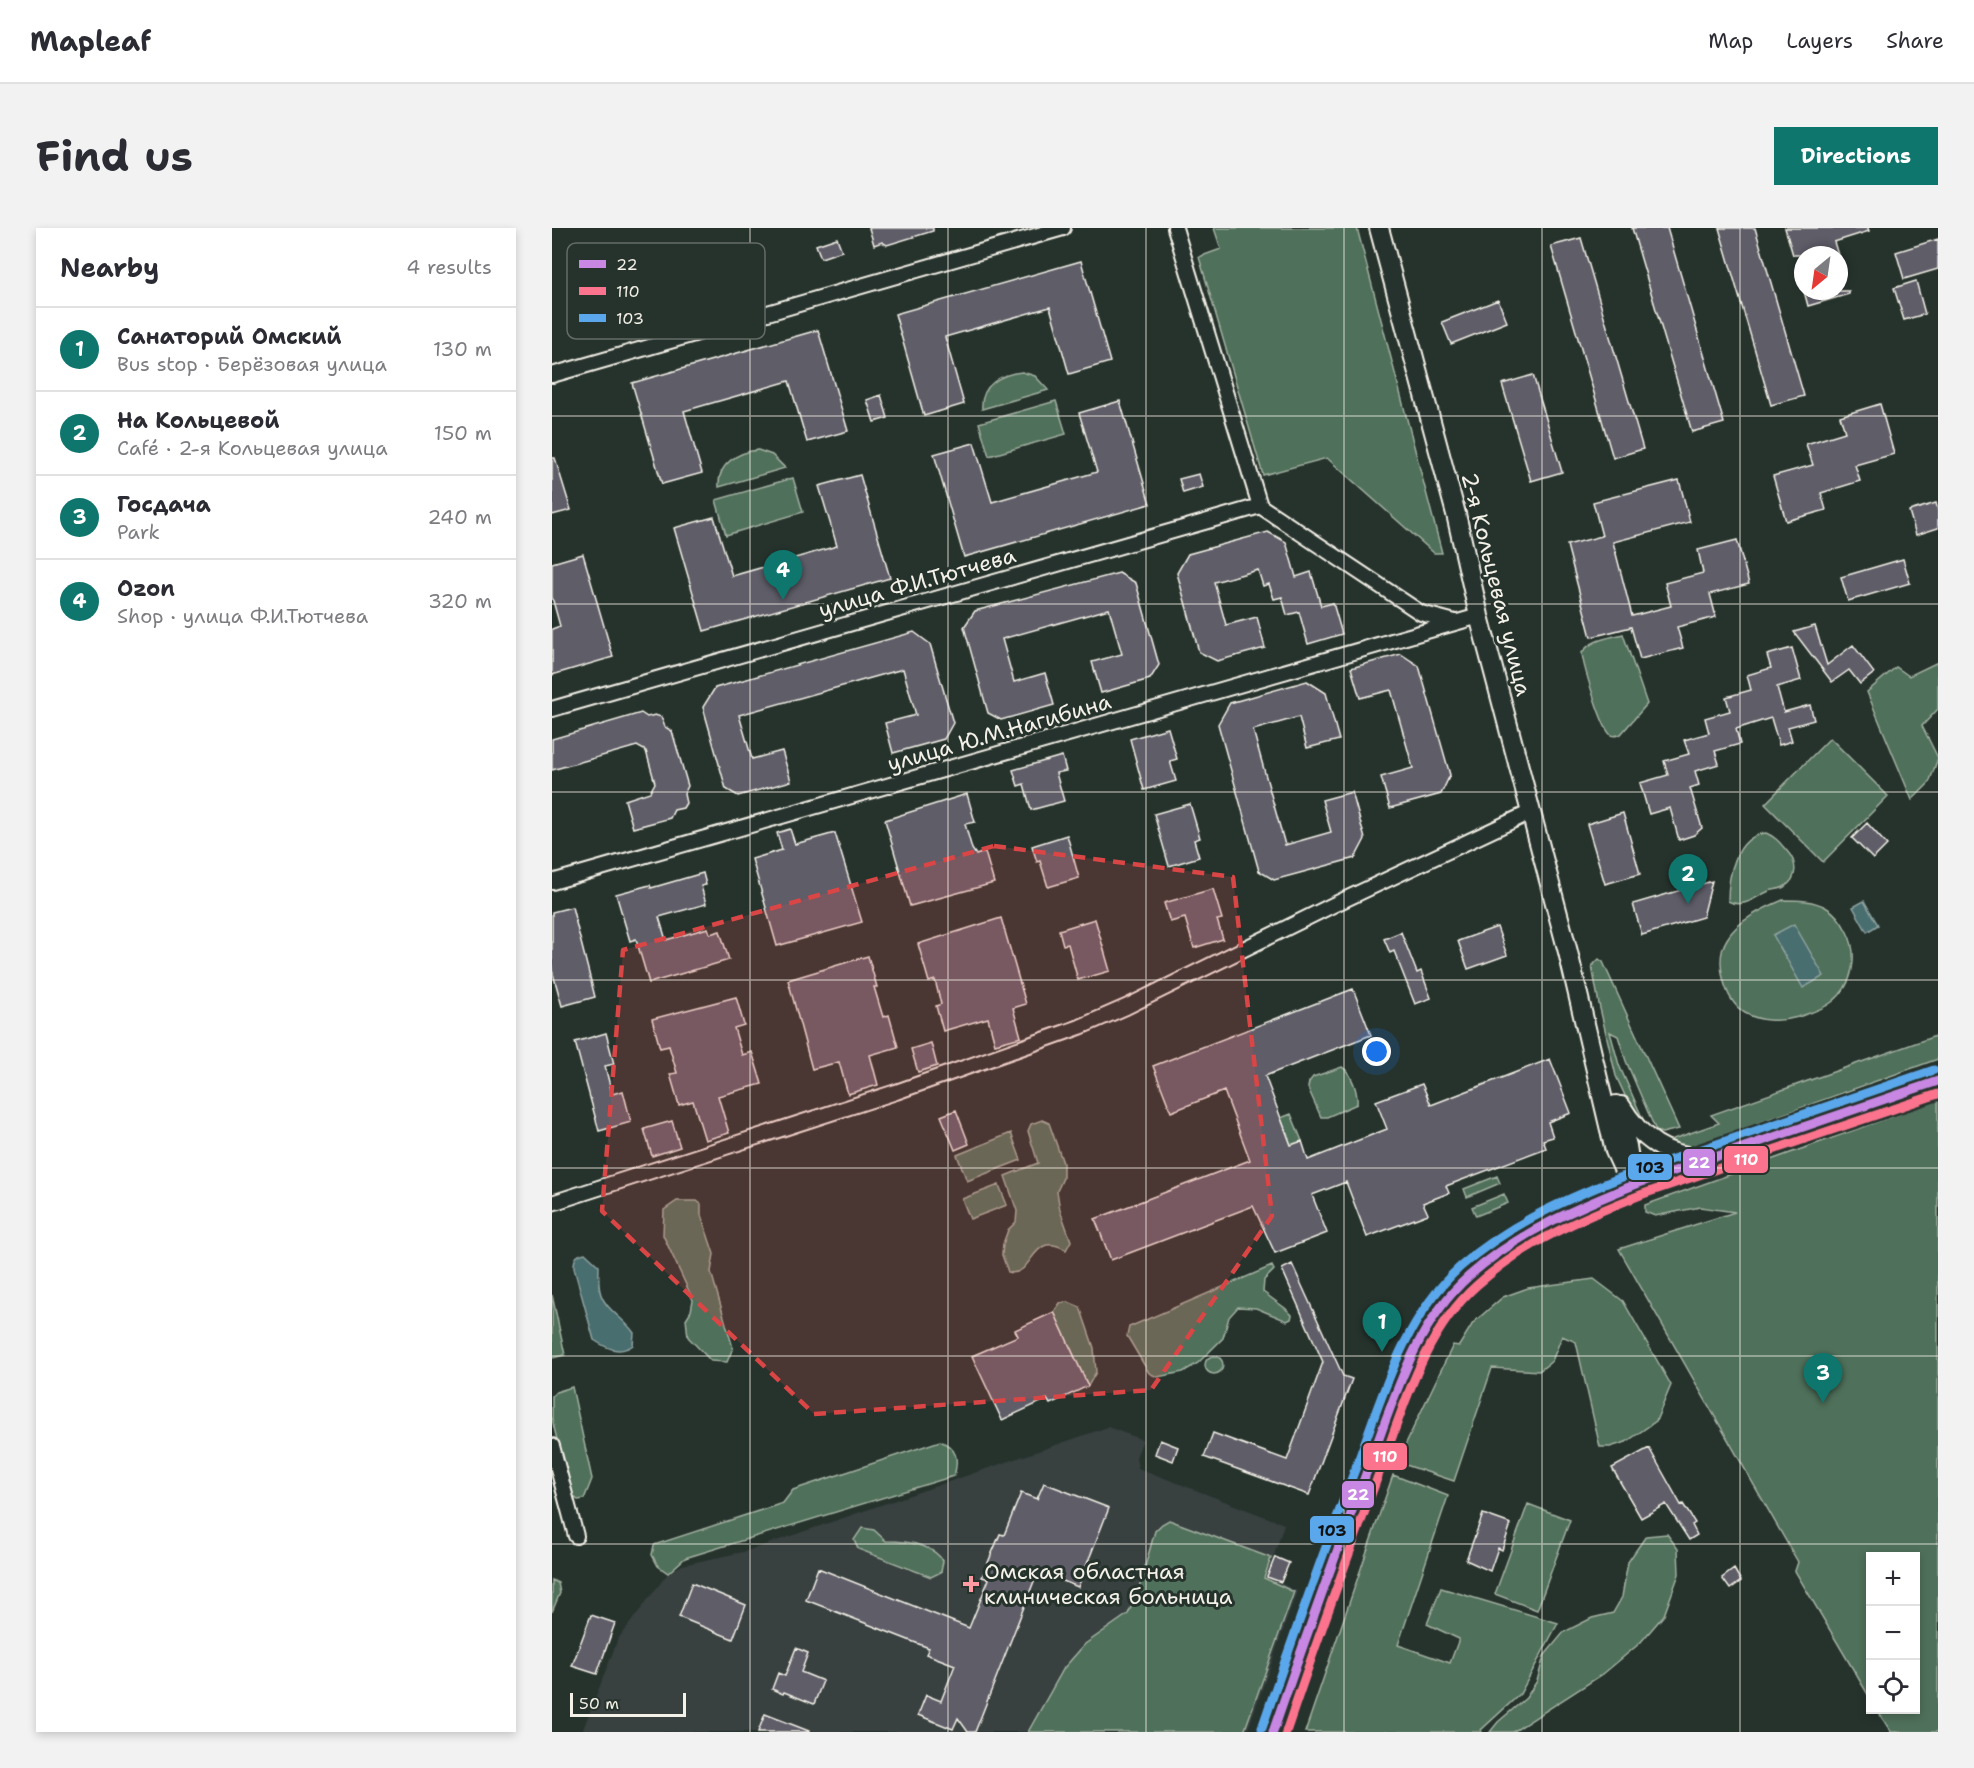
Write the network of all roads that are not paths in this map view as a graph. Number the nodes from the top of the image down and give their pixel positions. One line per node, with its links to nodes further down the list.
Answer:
1 (1063, 228): 4 (street)
2 (1175, 228): 7 (street)
3 (1379, 228): 8 (main road, 2-я Кольцевая улица)
4 (765, 314)
5 (677, 339): 6 (street)
6 (552, 375)
7 (1260, 506): 9 (street); 10 (street, улица Ф.И.Тютчева)
8 (1479, 616): 9 (street, улица Ю.М.Нагибина); 11 (main road, 2-я Кольцевая улица)
9 (1457, 622): 12 (street, улица Ю.М.Нагибина)
10 (552, 709)
11 (1531, 812): 13 (main road, 2-я Кольцевая улица); 18 (street)
12 (552, 882)
13 (1568, 952): 15 (main road, 2-я Кольцевая улица); 17 (main road, 2-я Кольцевая улица)
14 (1938, 1082): 16 (main road)
15 (1611, 1089): 16 (main road); 17 (main road, 2-я Кольцевая улица)
16 (1717, 1157): 17 (main road)
17 (1631, 1186): 21 (main road)
18 (552, 1203)
19 (552, 1446): 20 (street)
20 (576, 1536)
21 (1273, 1732)

